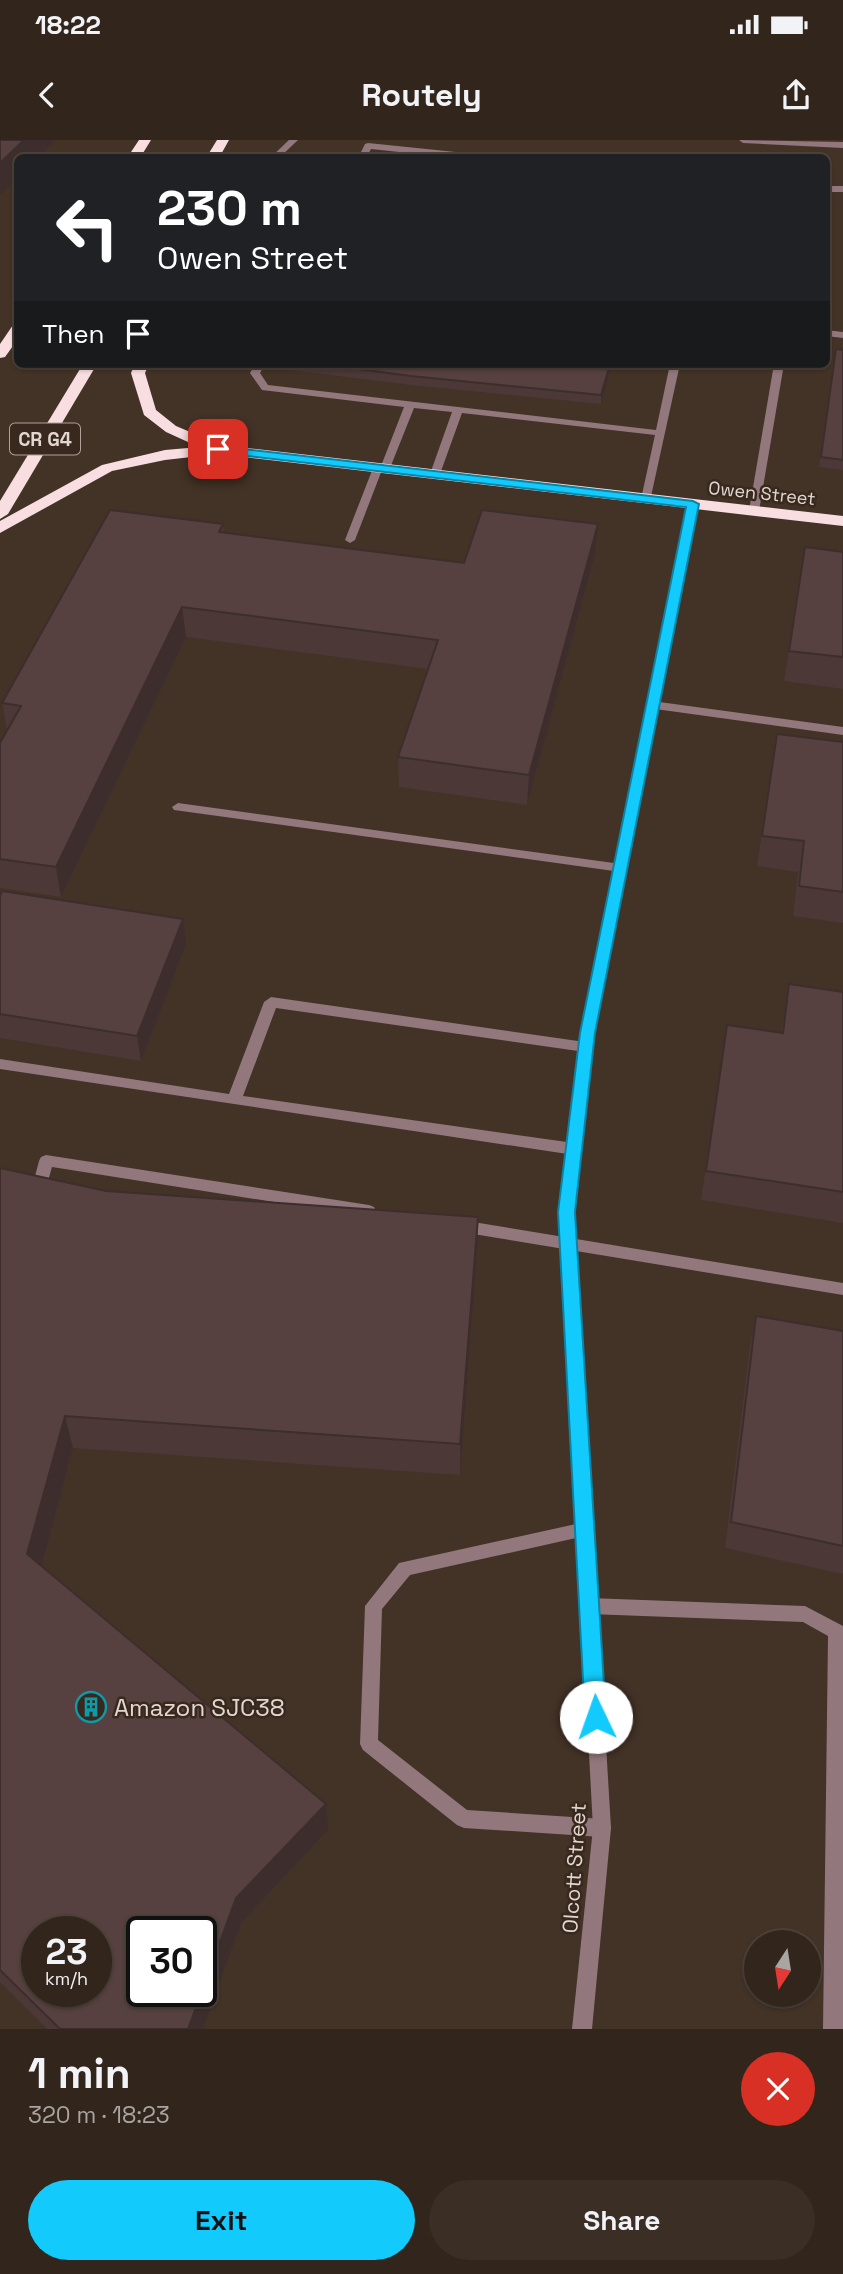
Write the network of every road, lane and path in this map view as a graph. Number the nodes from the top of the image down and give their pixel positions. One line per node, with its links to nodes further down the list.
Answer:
1 (294, 140): 4 (street)
2 (743, 140): 3 (street)
3 (843, 145)
4 (278, 154)
5 (364, 154): 6 (street)
6 (446, 154)
7 (14, 334): 8 (highway)
8 (0, 354)
9 (88, 368): 23 (highway, CR G4)
10 (140, 368): 17 (highway)
11 (258, 368): 14 (street)
12 (674, 368): 16 (street)
13 (778, 368): 22 (street)
14 (410, 405): 15 (street); 18 (street)
15 (458, 410): 16 (street); 19 (street)
16 (660, 433): 20 (street)
17 (218, 449): 18 (highway, Owen Street); 25 (highway)
18 (382, 468): 19 (highway, Owen Street); 26 (street)
19 (435, 474): 20 (highway, Owen Street)
20 (646, 499): 21 (highway, Owen Street)
21 (693, 504): 22 (highway, Owen Street); 27 (street, Olcott Street)
22 (754, 511): 24 (highway, Owen Street)
23 (0, 514)
24 (843, 521)
25 (0, 528)
26 (350, 540)
27 (652, 705): 28 (street); 30 (street, Olcott Street)
28 (843, 732)
29 (178, 807): 30 (street)
30 (621, 868): 31 (street, Olcott Street)
31 (586, 1047): 33 (street); 34 (street, Olcott Street)
32 (0, 1065): 33 (street)
33 (234, 1100): 34 (street)
34 (574, 1149): 38 (street, Olcott Street)
35 (33, 1209): 36 (street)
36 (390, 1215)
37 (444, 1223): 38 (street)
38 (568, 1243): 39 (street); 40 (street, Olcott Street)
39 (843, 1290)
40 (585, 1529): 41 (street, Olcott Street); 42 (street)
41 (589, 1606): 42 (street, Olcott Street); 44 (street)
42 (602, 1828): 43 (street, Olcott Street)
43 (582, 2029)
44 (833, 2029)

